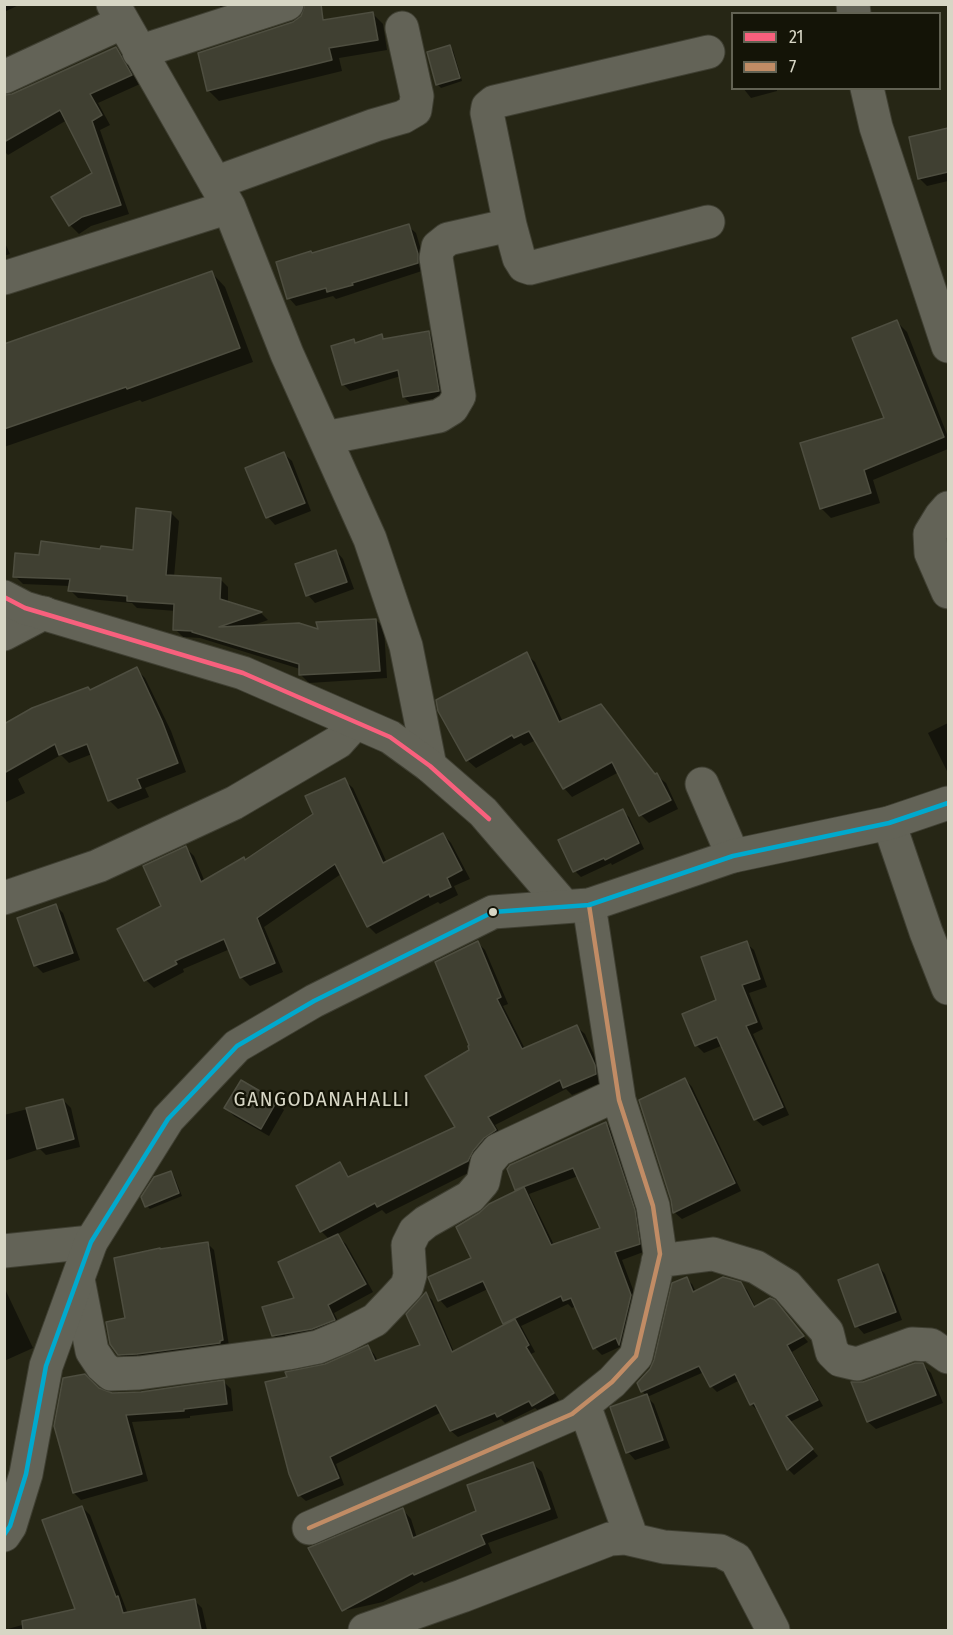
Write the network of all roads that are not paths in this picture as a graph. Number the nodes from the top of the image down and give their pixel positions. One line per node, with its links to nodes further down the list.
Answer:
1 (287, 4): 4 (street)
2 (118, 13): 4 (street); 6 (street)
3 (402, 28): 8 (street)
4 (139, 52): 8 (street)
5 (708, 52): 10 (street)
6 (4, 77)
7 (867, 90): 12 (street)
8 (222, 195): 11 (street); 13 (street)
9 (708, 222): 10 (street)
10 (510, 225): 13 (street)
11 (4, 278)
12 (948, 346)
13 (325, 438): 20 (street)
14 (948, 508): 15 (street)
15 (948, 592)
16 (4, 597): 17 (street)
17 (44, 613): 18 (street); 19 (street)
18 (4, 634)
19 (355, 723): 20 (street); 25 (street)
20 (430, 765): 26 (street)
21 (702, 784): 24 (street)
22 (948, 802): 23 (street)
23 (889, 823): 24 (street); 27 (street)
24 (733, 856): 26 (street)
25 (4, 898)
26 (576, 906): 28 (street); 29 (street)
27 (948, 988)
28 (618, 1094): 31 (street); 32 (street)
29 (91, 1242): 30 (street); 32 (street)
30 (4, 1251)
31 (658, 1261): 33 (street); 34 (street)
32 (78, 1279): 36 (street)
33 (948, 1357)
34 (584, 1405): 35 (street); 37 (street)
35 (309, 1528)
36 (4, 1536)
37 (632, 1539): 38 (street); 39 (street)
38 (365, 1630)
39 (773, 1630)

